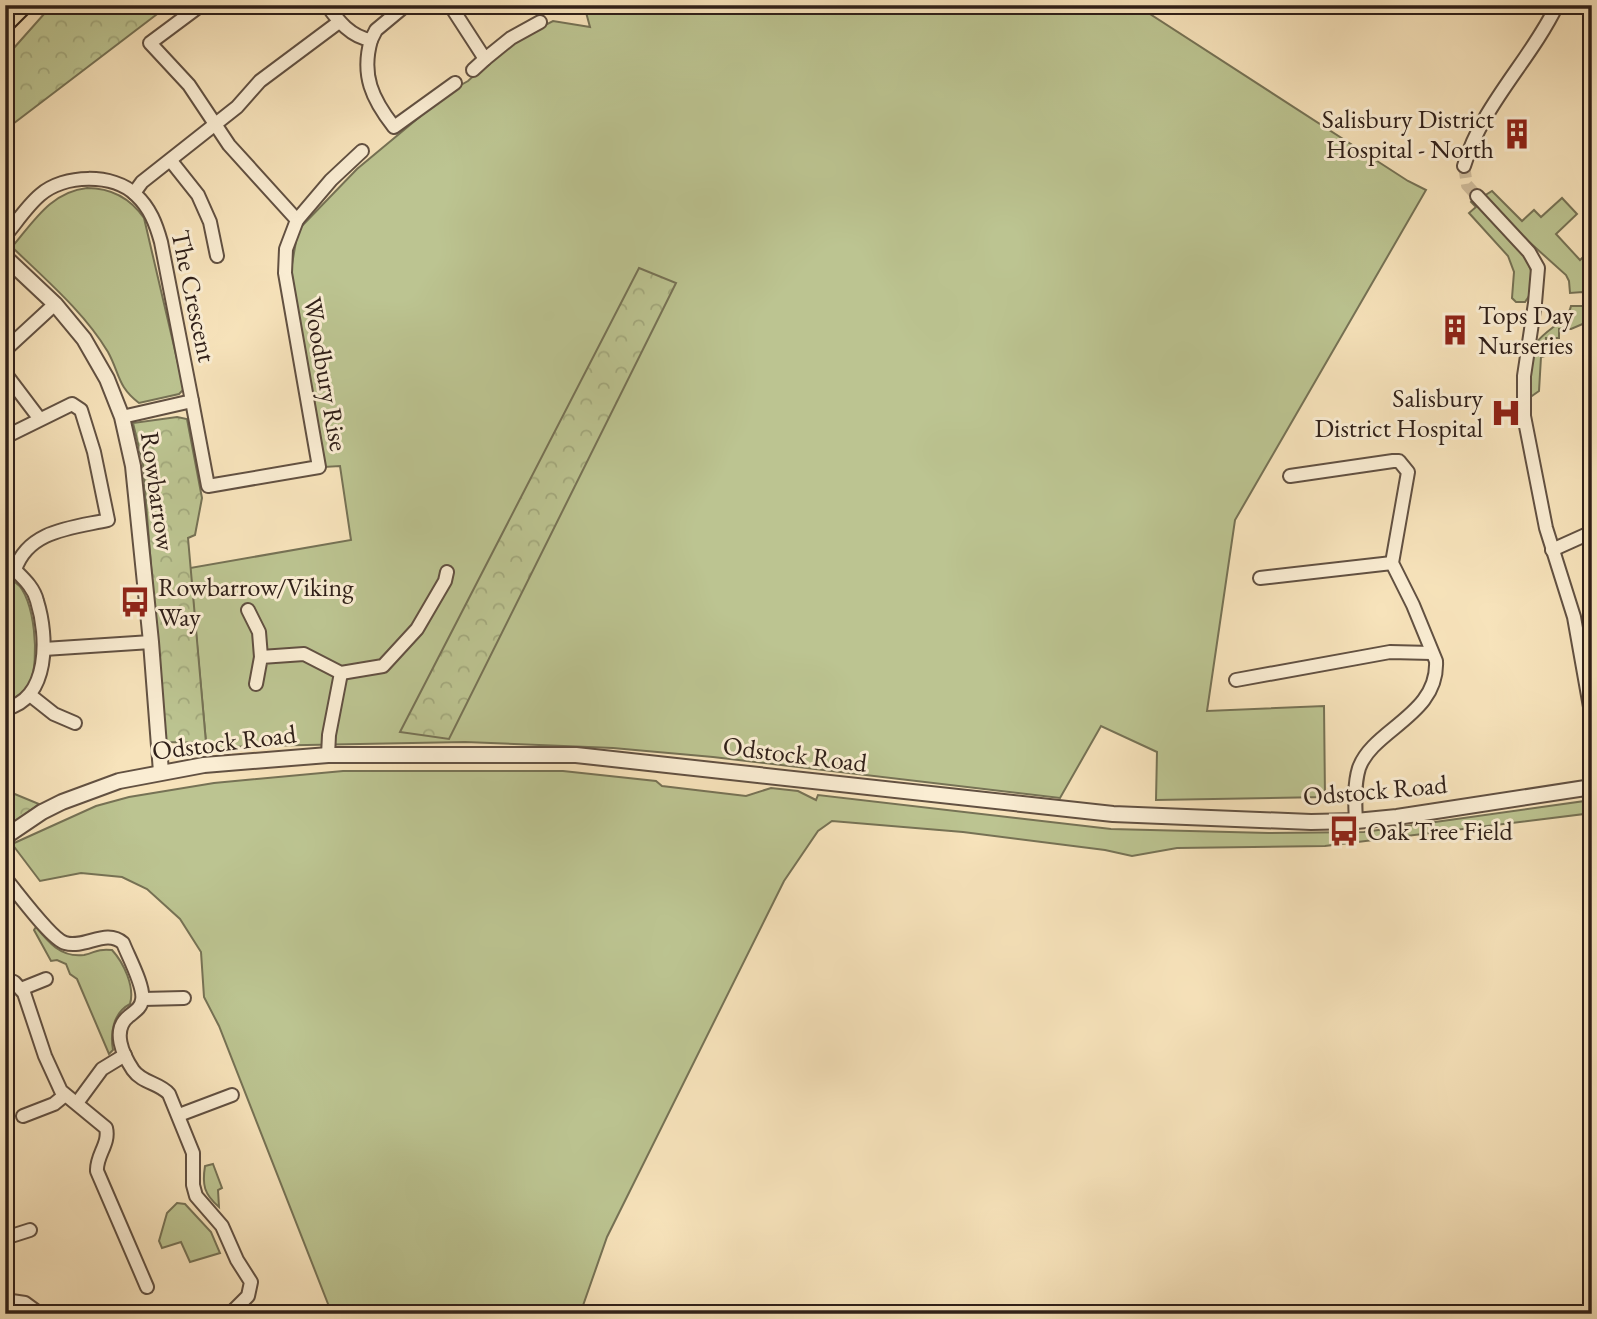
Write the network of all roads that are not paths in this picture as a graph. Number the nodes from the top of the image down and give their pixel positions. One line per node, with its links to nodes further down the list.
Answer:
1 (22, 5): 7 (highway)
2 (201, 5): 14 (street)
3 (327, 5): 8 (street)
4 (406, 5): 10 (street)
5 (450, 5): 11 (street)
6 (1558, 5): 17 (street)
7 (5, 22)
8 (339, 22): 10 (street); 14 (street)
9 (540, 22): 11 (street)
10 (371, 40): 13 (street)
11 (485, 59): 12 (street)
12 (473, 70)
13 (455, 83)
14 (215, 125): 16 (street); 20 (street)
15 (362, 151): 20 (street, Woodbury Rise)
16 (171, 161): 18 (street); 22 (street)
17 (1464, 166)
18 (134, 193): 21 (street); 27 (street, The Crescent)
19 (1477, 196): 34 (street)
20 (297, 220): 32 (street, Woodbury Rise)
21 (5, 236)
22 (217, 256)
23 (5, 257): 24 (street, Rowbarrow)
24 (55, 304): 25 (street); 28 (street, Rowbarrow)
25 (5, 350)
26 (5, 373): 29 (street)
27 (192, 401): 28 (street, The Crescent); 32 (street, The Crescent)
28 (122, 417): 39 (street, Rowbarrow)
29 (38, 418): 30 (street); 40 (street)
30 (5, 437)
31 (1290, 476): 35 (street)
32 (208, 486)
33 (1592, 532): 34 (street)
34 (1552, 550): 48 (street)
35 (1392, 564): 37 (street); 41 (street)
36 (443, 577): 43 (street)
37 (1260, 578)
38 (248, 610): 42 (street)
39 (151, 642): 40 (street); 51 (street, Rowbarrow)
40 (44, 649): 46 (street)
41 (1432, 653): 44 (street); 53 (street)
42 (261, 657): 43 (street); 45 (street)
43 (341, 673): 50 (street)
44 (1236, 680)
45 (256, 684)
46 (30, 695): 47 (street); 49 (street)
47 (5, 709)
48 (1592, 718)
49 (75, 723)
50 (328, 755): 51 (street, Odstock Road); 53 (street, Odstock Road)
51 (161, 772): 54 (street, Odstock Road)
52 (1592, 787): 53 (street, Odstock Road)
53 (1356, 821)
54 (5, 837)
55 (5, 878): 60 (street)
56 (5, 979): 58 (street)
57 (46, 979): 58 (street)
58 (21, 989): 62 (street)
59 (184, 998): 60 (street)
60 (143, 999): 61 (street)
61 (125, 1055): 64 (street); 65 (street)
62 (65, 1095): 64 (street); 66 (street)
63 (232, 1095): 65 (street)
64 (77, 1103): 69 (street)
65 (179, 1115): 72 (street)
66 (23, 1116)
67 (30, 1230): 68 (street)
68 (5, 1238)
69 (147, 1287)
70 (5, 1300): 71 (street)
71 (40, 1314)
72 (230, 1314)

